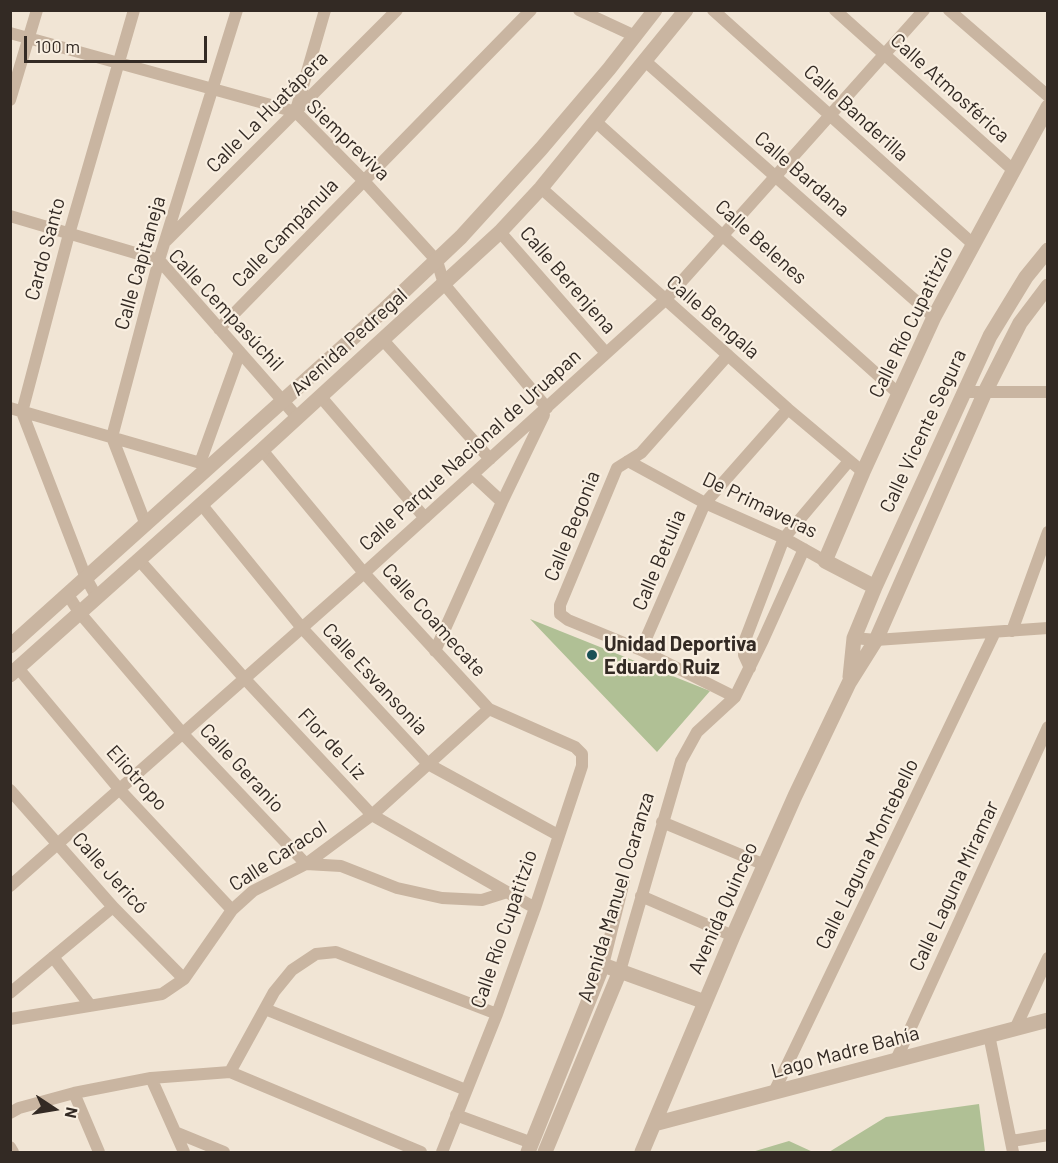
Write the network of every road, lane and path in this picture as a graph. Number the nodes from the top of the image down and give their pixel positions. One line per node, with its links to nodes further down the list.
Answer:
1 (37, 10): 16 (street)
2 (134, 10): 19 (street, Cardo Santo)
3 (237, 10): 20 (street, Calle Capitaneja)
4 (325, 10): 24 (street)
5 (397, 10): 24 (street, Calle La Huatápera)
6 (531, 10): 29 (street, Calle Campánula)
7 (579, 10): 15 (street)
8 (655, 10): 15 (street, Avenida Pedregal)
9 (686, 10): 18 (street, Avenida Pedregal)
10 (713, 10): 25 (street, Calle Banderilla)
11 (835, 10): 17 (street, Calle Atmosférica)
12 (924, 10): 17 (street, Calle Parque Nacional de Uruapan)
13 (949, 10): 21 (street)
14 (10, 33): 16 (street, Siempreviva)
15 (635, 36): 39 (street, Avenida Pedregal)
16 (29, 38): 19 (street, Siempreviva); 22 (street)
17 (883, 56): 25 (street, Calle Parque Nacional de Uruapan); 27 (street, Calle Atmosférica)
18 (645, 61): 26 (street, Avenida Pedregal); 28 (street, Calle Bardana)
19 (118, 63): 20 (street, Siempreviva); 33 (street, Cardo Santo)
20 (212, 89): 24 (street, Siempreviva); 35 (street, Calle Capitaneja)
21 (1047, 96)
22 (10, 100)
23 (1047, 107): 27 (street, Calle Río Cupatitzio)
24 (296, 112): 29 (street, Siempreviva); 35 (street, Calle La Huatápera)
25 (829, 116): 28 (street, Calle Parque Nacional de Uruapan); 36 (street, Calle Banderilla)
26 (596, 122): 30 (street, Avenida Pedregal); 34 (street, Calle Belenes)
27 (1013, 171): 36 (street, Calle Río Cupatitzio)
28 (776, 177): 34 (street, Calle Parque Nacional de Uruapan); 43 (street, Calle Bardana)
29 (364, 181): 39 (street, Siempreviva); 44 (street, Calle Campánula)
30 (541, 188): 32 (street, Avenida Pedregal); 42 (street, Calle Bengala)
31 (10, 216): 33 (street, Calle Cempasúchil)
32 (500, 232): 40 (street, Avenida Pedregal); 47 (street, Calle Berenjena)
33 (69, 234): 38 (street, Calle Cempasúchil); 57 (street, Cardo Santo)
34 (724, 234): 42 (street, Calle Parque Nacional de Uruapan); 52 (street, Calle Belenes)
35 (165, 242): 38 (street, Calle Capitaneja)
36 (973, 244): 43 (street, Calle Río Cupatitzio)
37 (1047, 250): 49 (street, Calle Vicente Segura)
38 (159, 260): 44 (street, Calle Cempasúchil); 59 (street, Calle Capitaneja)
39 (437, 261): 40 (street, Siempreviva); 54 (street, Avenida Pedregal)
40 (444, 284): 45 (street, Avenida Pedregal); 55 (street)
41 (1047, 286): 50 (street, Calle Vicente Segura)
42 (665, 300): 47 (street, Calle Parque Nacional de Uruapan); 48 (street, Calle Bengala)
43 (934, 316): 52 (street, Calle Río Cupatitzio)
44 (219, 329): 46 (street, Calle Cempasúchil)
45 (382, 339): 53 (street, Avenida Pedregal); 61 (street)
46 (240, 352): 54 (street, Calle Cempasúchil); 64 (street)
47 (606, 353): 55 (street, Calle Parque Nacional de Uruapan)
48 (728, 355): 56 (street, Calle Bengala); 62 (street, Calle Begonia)
49 (964, 392): 50 (street); 79 (street, Calle Vicente Segura)
50 (985, 392): 51 (street); 88 (street, Calle Vicente Segura)
51 (1047, 392)
52 (899, 394): 65 (street, Calle Río Cupatitzio)
53 (320, 396): 58 (street, Avenida Pedregal); 70 (street)
54 (283, 401): 58 (street, Calle Cempasúchil); 64 (street, Avenida Pedregal)
55 (547, 408): 61 (street, Calle Parque Nacional de Uruapan); 67 (street)
56 (788, 409): 63 (street, Calle Bengala); 68 (street, Calle Betulia)
57 (16, 410): 59 (street); 78 (street)
58 (297, 417): 60 (street, Avenida Pedregal)
59 (112, 437): 64 (street); 71 (street)
60 (262, 450): 69 (street, Avenida Pedregal); 77 (street, Calle Coamecate)
61 (490, 459): 66 (street, Calle Parque Nacional de Uruapan)
62 (628, 461): 68 (street, De Primaveras); 90 (street, Calle Begonia)
63 (849, 461): 65 (street, Calle Bengala); 73 (street)
64 (205, 464): 71 (street, Avenida Pedregal)
65 (862, 472): 76 (street, Calle Río Cupatitzio)
66 (473, 474): 67 (street); 70 (street, Calle Parque Nacional de Uruapan)
67 (502, 502): 91 (street)
68 (705, 503): 73 (street, De Primaveras); 90 (street, Calle Betulia)
69 (201, 504): 75 (street, Avenida Pedregal); 83 (street, Calle Esvansonia)
70 (425, 518): 77 (street, Calle Parque Nacional de Uruapan)
71 (146, 525): 78 (street, Avenida Pedregal)
72 (1047, 532): 85 (street)
73 (784, 538): 74 (street, De Primaveras); 92 (street)
74 (804, 549): 76 (street, De Primaveras); 92 (street, Avenida Manuel Ocaranza)
75 (139, 560): 81 (street, Avenida Pedregal); 94 (street, Flor de Liz)
76 (825, 561): 79 (street, De Primaveras)
77 (364, 573): 83 (street, Calle Parque Nacional de Uruapan); 91 (street, Calle Coamecate)
78 (86, 578): 80 (street, Avenida Pedregal); 81 (street)
79 (875, 586): 87 (street, Calle Vicente Segura)
80 (68, 595): 82 (street, Calle Geranio); 89 (street, Avenida Pedregal)
81 (96, 596): 82 (street, Avenida Pedregal)
82 (79, 612): 93 (street, Avenida Pedregal); 99 (street, Calle Geranio)
83 (302, 628): 94 (street, Calle Parque Nacional de Uruapan); 101 (street, Calle Esvansonia)
84 (1047, 628): 85 (street)
85 (1012, 631): 86 (street)
86 (995, 632): 88 (street); 136 (street, Calle Laguna Montebello)
87 (854, 638): 88 (street); 95 (street, Avenida Quinceo)
88 (876, 640): 95 (street, Avenida Quinceo)
89 (11, 642)
90 (641, 650): 96 (street)
91 (435, 651): 97 (street, Calle Coamecate)
92 (750, 668): 96 (street, Avenida Manuel Ocaranza)
93 (14, 671): 103 (street, Eliotropo)
94 (244, 680): 99 (street, Calle Parque Nacional de Uruapan); 104 (street, Flor de Liz)
95 (849, 683): 109 (street, Avenida Quinceo)
96 (735, 697): 105 (street, Avenida Manuel Ocaranza)
97 (489, 709): 100 (street, Calle Coamecate); 101 (street, Calle Caracol)
98 (1047, 727): 132 (street, Calle Laguna Miramar)
99 (183, 734): 103 (street, Calle Parque Nacional de Uruapan); 108 (street, Calle Geranio)
100 (582, 754): 106 (street, Calle Río Cupatitzio)
101 (428, 764): 104 (street, Calle Caracol); 106 (street, Calle Esvansonia)
102 (10, 790): 107 (street, Calle Jericó)
103 (120, 790): 107 (street, Calle Parque Nacional de Uruapan); 116 (street, Eliotropo)
104 (372, 815): 108 (street, Calle Caracol); 112 (street, Flor de Liz)
105 (662, 822): 109 (street); 113 (street, Avenida Manuel Ocaranza)
106 (558, 835): 115 (street, Calle Río Cupatitzio)
107 (58, 845): 111 (street, Calle Parque Nacional de Uruapan); 114 (street, Calle Jericó)
108 (306, 864): 112 (street); 116 (street, Calle Caracol)
109 (765, 865): 117 (street, Avenida Quinceo)
110 (624, 881): 120 (street, Avenida Manuel Ocaranza)
111 (10, 886)
112 (504, 892): 115 (street, Flor de Liz)
113 (641, 896): 117 (street); 121 (street, Avenida Manuel Ocaranza)
114 (113, 907): 118 (street); 122 (street, Calle Jericó)
115 (535, 909): 127 (street, Calle Río Cupatitzio)
116 (232, 910): 122 (street, Calle Caracol)
117 (733, 936): 124 (street, Avenida Quinceo)
118 (53, 957): 123 (street); 125 (street)
119 (1047, 958): 130 (street)
120 (603, 965): 121 (street); 145 (street, Avenida Manuel Ocaranza)
121 (620, 971): 124 (street); 152 (street, Avenida Manuel Ocaranza)
122 (184, 979): 125 (street, Calle Caracol)
123 (10, 993)
124 (705, 1002): 140 (street, Avenida Quinceo)
125 (90, 1005): 128 (street, Calle Caracol)
126 (265, 1009): 127 (street); 133 (street); 135 (street)
127 (497, 1014): 135 (street, Calle Río Cupatitzio)
128 (10, 1019)
129 (1047, 1020): 130 (street, Lago Madre Bahía)
130 (1015, 1029): 131 (street, Lago Madre Bahía)
131 (989, 1035): 132 (street, Lago Madre Bahía); 144 (street)
132 (896, 1060): 136 (street, Lago Madre Bahía)
133 (230, 1072): 134 (street); 150 (street)
134 (151, 1078): 137 (street); 141 (street)
135 (466, 1090): 139 (street, Calle Río Cupatitzio)
136 (774, 1092): 140 (street, Lago Madre Bahía)
137 (74, 1094): 138 (street); 147 (street)
138 (10, 1113)
139 (456, 1115): 145 (street); 151 (street, Calle Río Cupatitzio)
140 (654, 1124): 153 (street, Avenida Quinceo)
141 (176, 1132): 148 (street); 149 (street)
142 (1047, 1135): 144 (street)
143 (10, 1146): 146 (street)
144 (1013, 1147)
145 (530, 1148)
146 (13, 1152)
147 (99, 1152)
148 (184, 1152)
149 (224, 1152)
150 (421, 1152)
151 (442, 1152)
152 (545, 1152)
153 (642, 1152)

